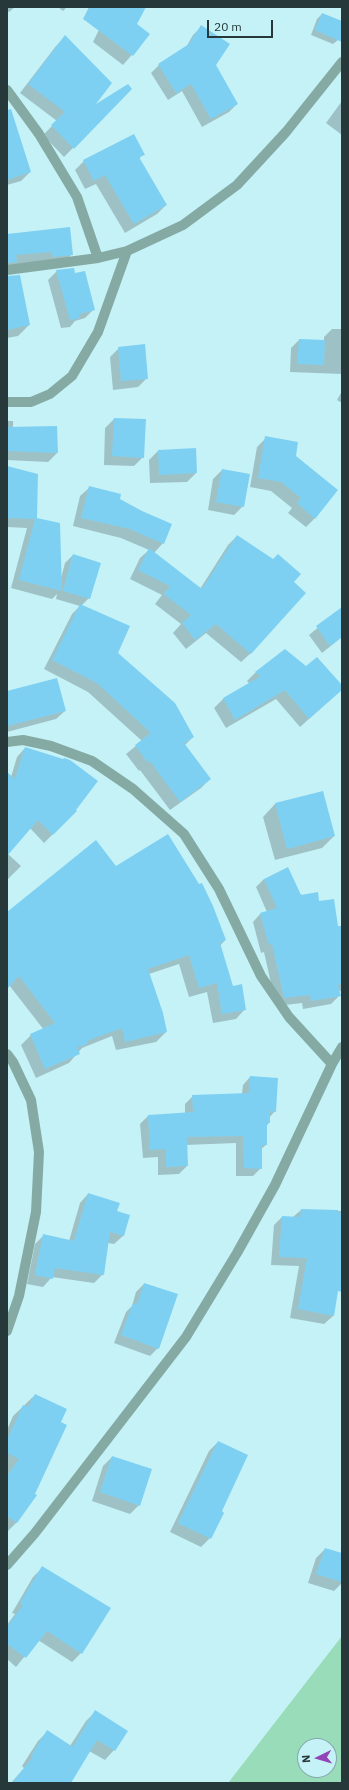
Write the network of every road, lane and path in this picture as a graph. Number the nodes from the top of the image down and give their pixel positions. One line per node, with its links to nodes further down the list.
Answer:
1 (342, 62): 3 (street)
2 (7, 90): 4 (street)
3 (127, 252): 4 (street); 6 (street)
4 (98, 258): 5 (street)
5 (7, 270)
6 (7, 402)
7 (7, 742): 10 (street)
8 (342, 1046): 10 (street)
9 (7, 1054): 11 (street)
10 (332, 1064): 12 (street)
11 (7, 1331)
12 (7, 1565)

